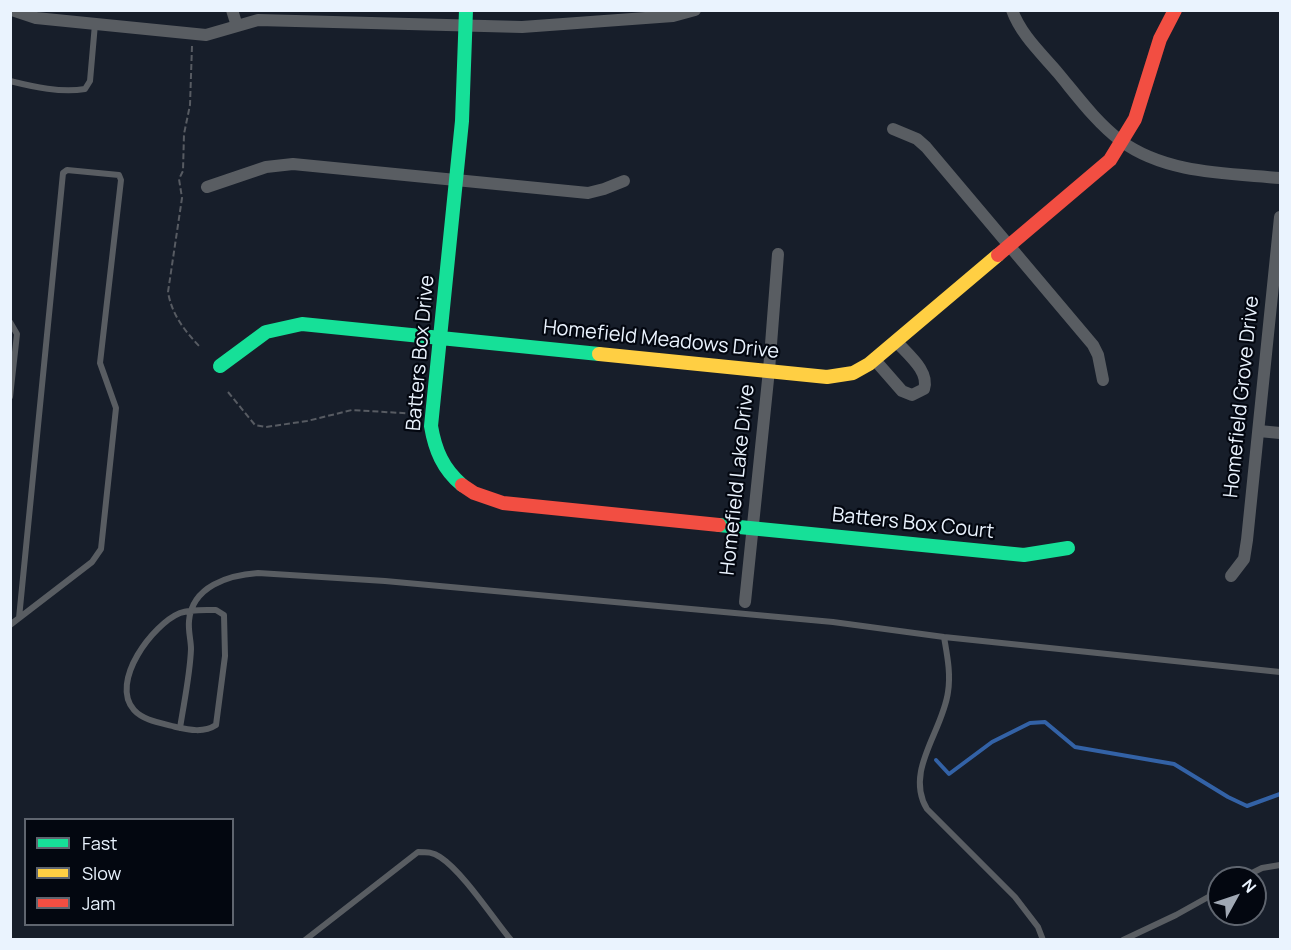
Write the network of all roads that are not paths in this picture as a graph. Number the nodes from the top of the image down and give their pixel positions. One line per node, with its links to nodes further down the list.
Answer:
1 (12, 10): 8 (street)
2 (232, 10): 9 (street)
3 (466, 10): 10 (street, Batters Box Drive)
4 (695, 10): 7 (street)
5 (1012, 10): 13 (street)
6 (1175, 10): 13 (street, Homefield Meadows Drive)
7 (621, 15): 10 (street)
8 (95, 24): 9 (street); 11 (lane)
9 (237, 26): 10 (street)
10 (466, 26): 15 (street, Batters Box Drive)
11 (10, 81)
12 (893, 129): 19 (street)
13 (1122, 142): 14 (street); 19 (street, Homefield Meadows Drive)
14 (1281, 178)
15 (456, 179): 16 (street); 17 (street); 22 (street, Batters Box Drive)
16 (624, 180)
17 (207, 188)
18 (1281, 217): 29 (street, Homefield Grove Drive)
19 (1011, 245): 23 (street, Homefield Meadows Drive); 27 (street)
20 (778, 254): 26 (street, Homefield Lake Drive)
21 (10, 322): 28 (lane)
22 (440, 337): 25 (street, Homefield Meadows Drive); 26 (street, Homefield Meadows Drive); 31 (street, Batters Box Drive)
23 (896, 341): 24 (street, Homefield Meadows Drive); 24 (street)
24 (874, 359): 26 (street, Homefield Meadows Drive)
25 (220, 366)
26 (770, 370): 31 (street, Homefield Lake Drive)
27 (1103, 380)
28 (10, 397)
29 (1259, 430): 30 (street); 33 (street, Homefield Grove Drive)
30 (1281, 433)
31 (754, 527): 32 (street, Batters Box Court); 34 (street, Homefield Lake Drive)
32 (1068, 548)
33 (1231, 576)
34 (745, 602)
35 (191, 611): 38 (lane); 40 (lane); 40 (lane); 40 (lane)
36 (19, 618): 36 (lane); 37 (lane)
37 (10, 625)
38 (944, 637): 39 (lane); 44 (lane)
39 (1281, 672)
40 (180, 728)
41 (1207, 898): 45 (lane)
42 (305, 939): 43 (lane)
43 (511, 939)
44 (1042, 939)
45 (1123, 939)

